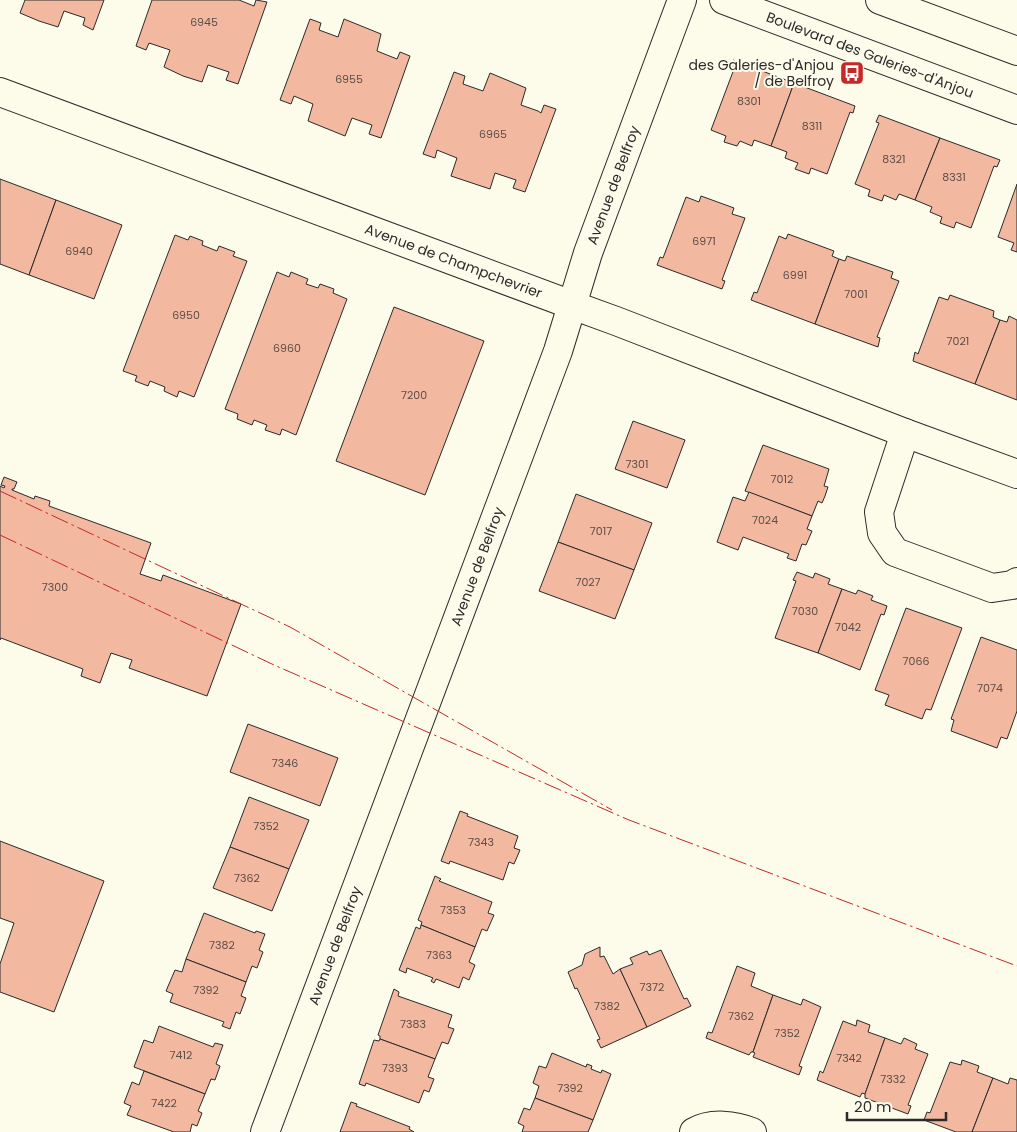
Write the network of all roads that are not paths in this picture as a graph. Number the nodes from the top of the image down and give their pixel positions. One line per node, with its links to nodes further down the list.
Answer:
1 (682, 0): 7 (street, Avenue de Belfroy)
2 (724, 0): 6 (street, Boulevard des Galeries-d'Anjou)
3 (880, 0): 4 (street)
4 (1017, 51)
5 (0, 92): 7 (street, Avenue de Champchevrier)
6 (1017, 110)
7 (572, 305): 8 (street, Avenue de Champchevrier); 11 (street, Avenue de Belfroy)
8 (906, 433): 9 (street, Avenue de Champchevrier); 10 (street)
9 (1017, 474)
10 (1017, 582)
11 (264, 1132)
12 (694, 1132): 13 (street)
13 (752, 1132)

